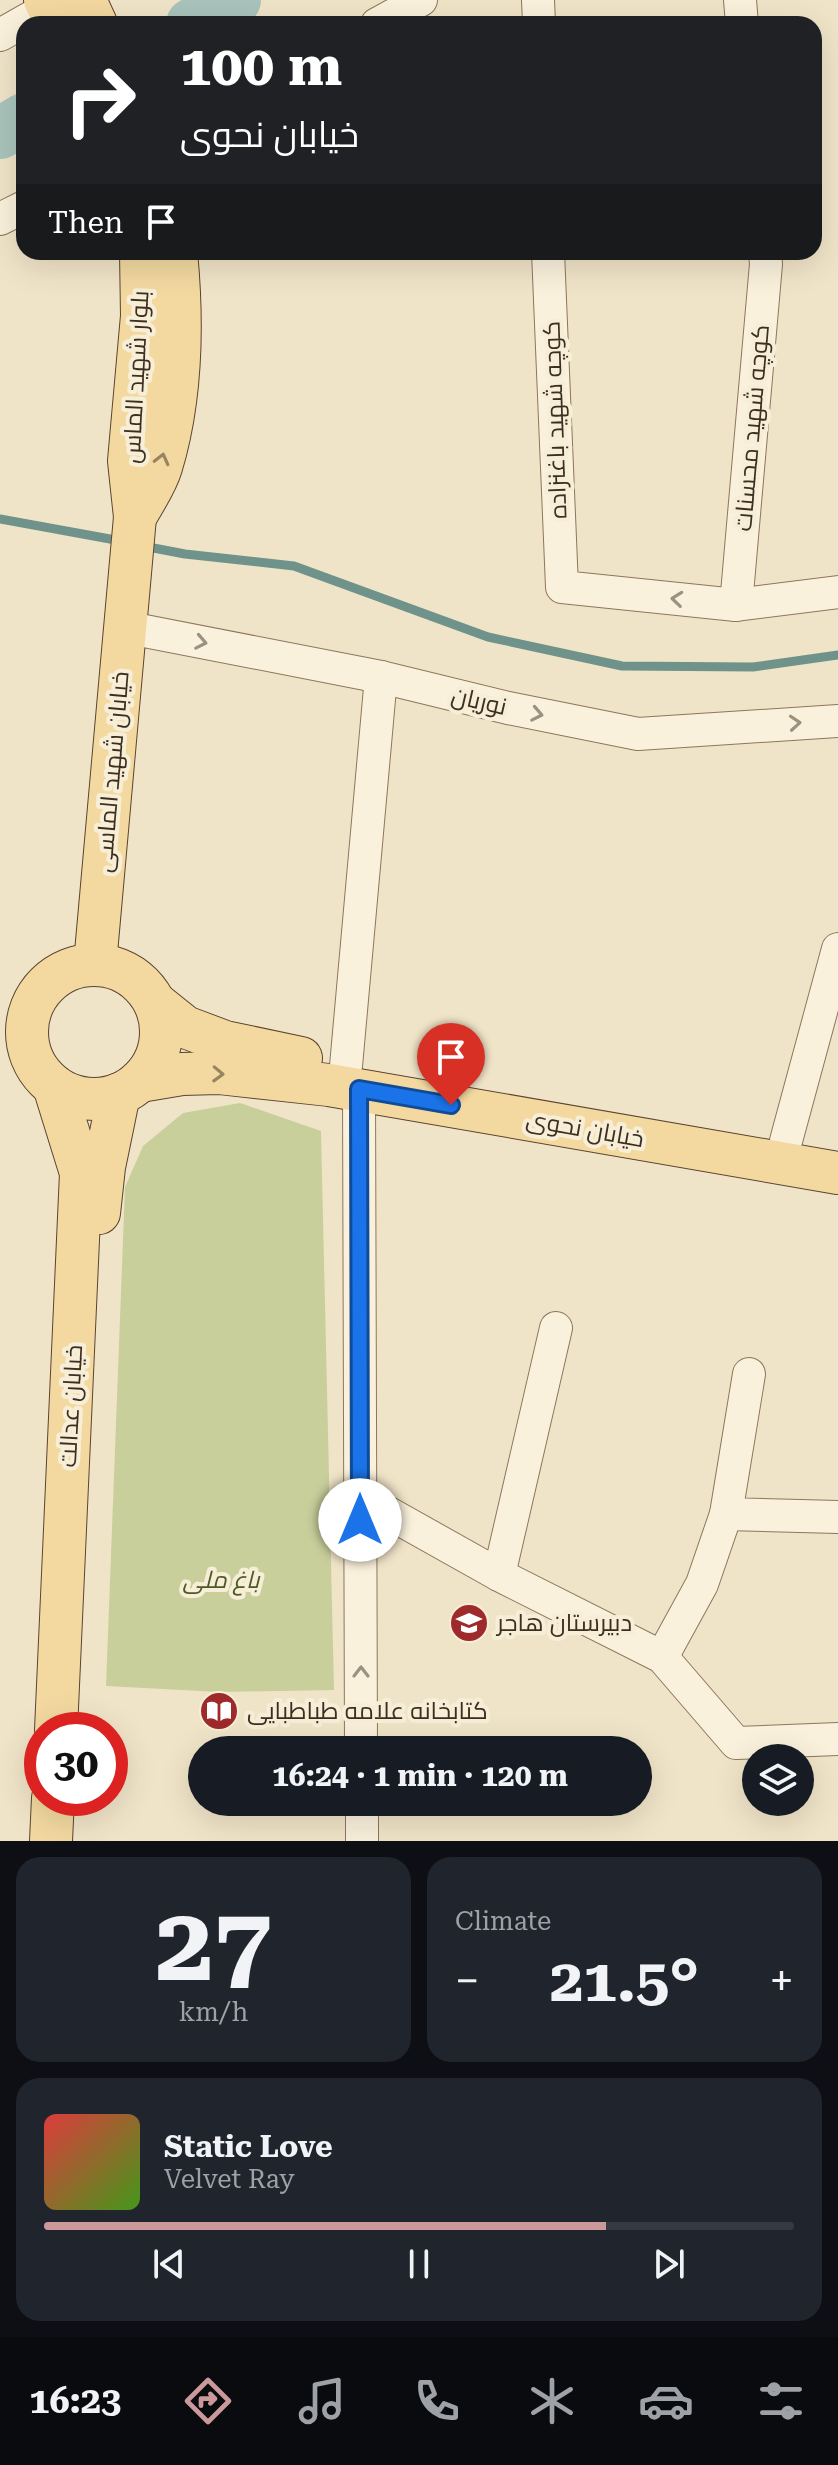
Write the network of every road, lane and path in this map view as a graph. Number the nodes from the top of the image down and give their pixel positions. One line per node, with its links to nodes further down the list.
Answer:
1 (421, 0): 5 (street)
2 (59, 6): 3 (street); 4 (main road)
3 (39, 16)
4 (80, 16)
5 (392, 16)
6 (141, 260): 10 (main road, بلوار شهید الماس)
7 (177, 260): 10 (main road, بلوار شهید الماس, one-way to 7)
8 (548, 260): 12 (street, کوچه شهید باغنزاده, one-way to 8)
9 (766, 260): 12 (street, کوچه شهید محسنات)
10 (135, 517): 13 (main road, خیابان شهید الماسی)
11 (838, 592): 12 (street)
12 (736, 605)
13 (124, 627): 14 (street, نوریان, one-way to 14); 17 (main road, خیابان شهید الماسی)
14 (381, 677): 15 (street, نوریان, one-way to 15); 20 (street)
15 (838, 721)
16 (838, 949): 23 (street)
17 (95, 964): 18 (main road); 19 (main road)
18 (155, 1003): 20 (main road, خیابان نحوی); 22 (main road)
19 (14, 1014): 21 (main road)
20 (352, 1078): 22 (main road, خیابان نحوی, one-way to 20); 23 (main road, خیابان نحوی); 25 (main road, خیابان نحوی); 28 (street)
21 (54, 1086): 22 (main road); 33 (main road, خیابان عدالت)
22 (130, 1088): 34 (main road, خیابان عدالت)
23 (786, 1141): 24 (main road, خیابان نحوی)
24 (838, 1151)
25 (838, 1173)
26 (556, 1328): 31 (street)
27 (749, 1374): 29 (street)
28 (360, 1497): 31 (street); 35 (street, one-way to 28)
29 (726, 1514): 30 (street); 32 (street)
30 (838, 1517)
31 (499, 1575): 32 (street)
32 (662, 1657): 36 (street)
33 (57, 1712)
34 (76, 1712)
35 (361, 1736)
36 (838, 1739)
37 (52, 1816): 40 (main road)
38 (75, 1816): 41 (main road)
39 (362, 1816): 42 (street)
40 (51, 1841)
41 (76, 1841)
42 (362, 1841)

